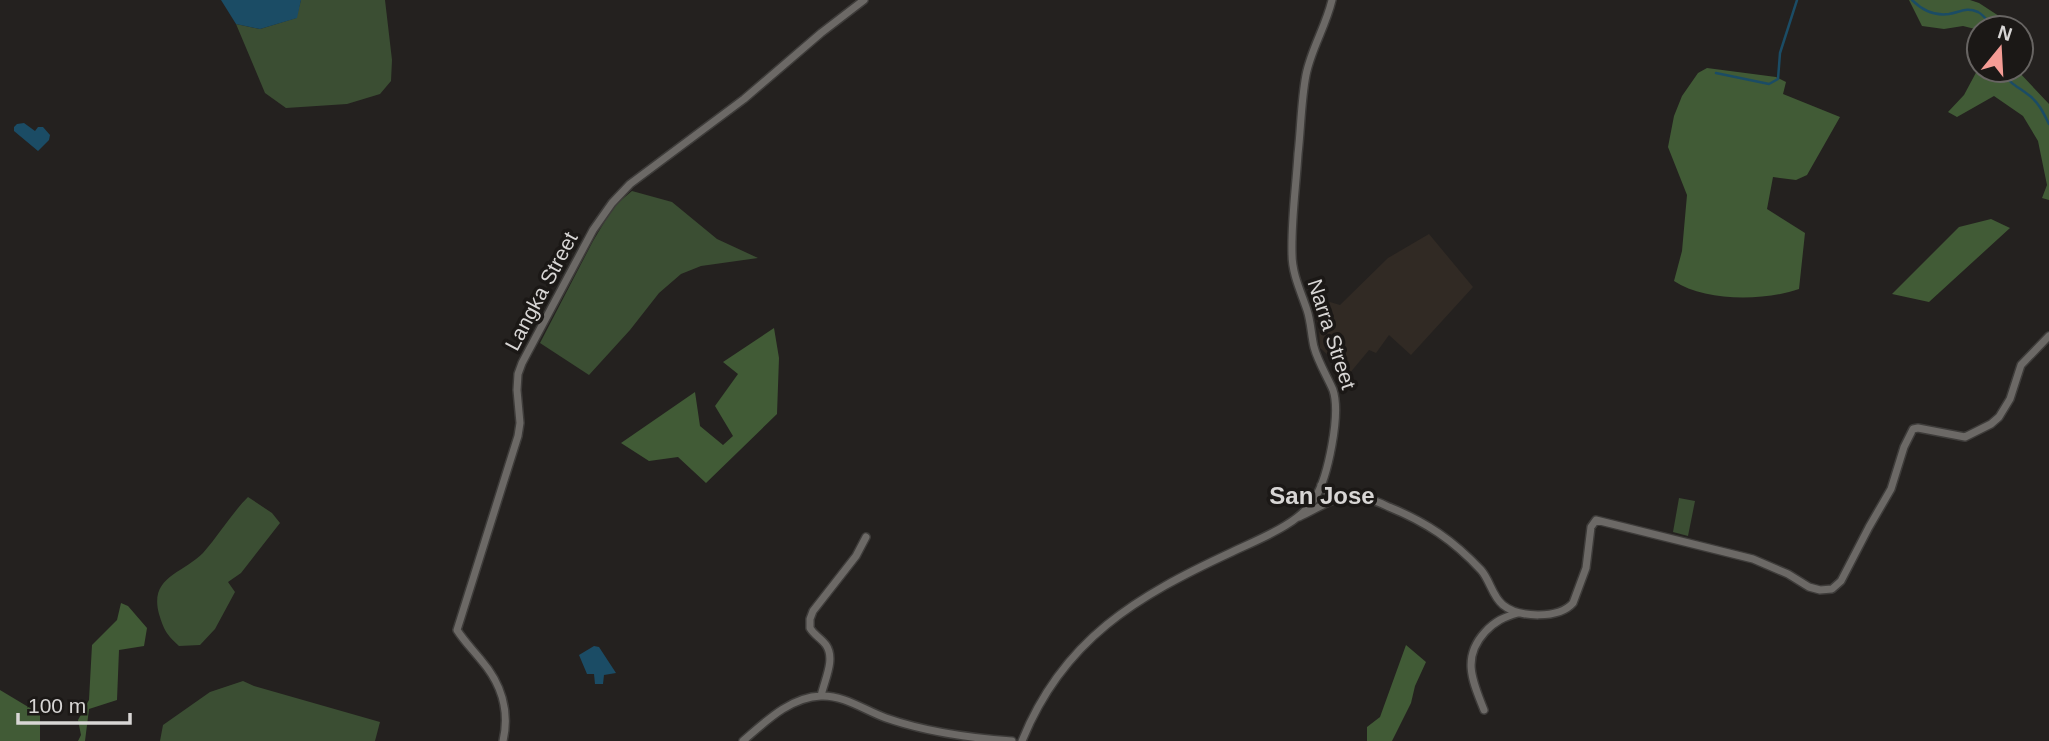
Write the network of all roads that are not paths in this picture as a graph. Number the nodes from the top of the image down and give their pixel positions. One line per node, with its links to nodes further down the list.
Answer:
1 (864, 0): 11 (street, Langka Street)
2 (1332, 0): 4 (street, Narra Street)
3 (2049, 336): 8 (street)
4 (1321, 485): 5 (street); 6 (street, Narra Street)
5 (1334, 499): 6 (street); 8 (street)
6 (1299, 517): 14 (street, Narra Street)
7 (866, 537): 9 (street)
8 (1518, 612): 10 (street)
9 (821, 696): 12 (street); 13 (street)
10 (1484, 710)
11 (503, 741)
12 (743, 741)
13 (1012, 741)
14 (1022, 741)

